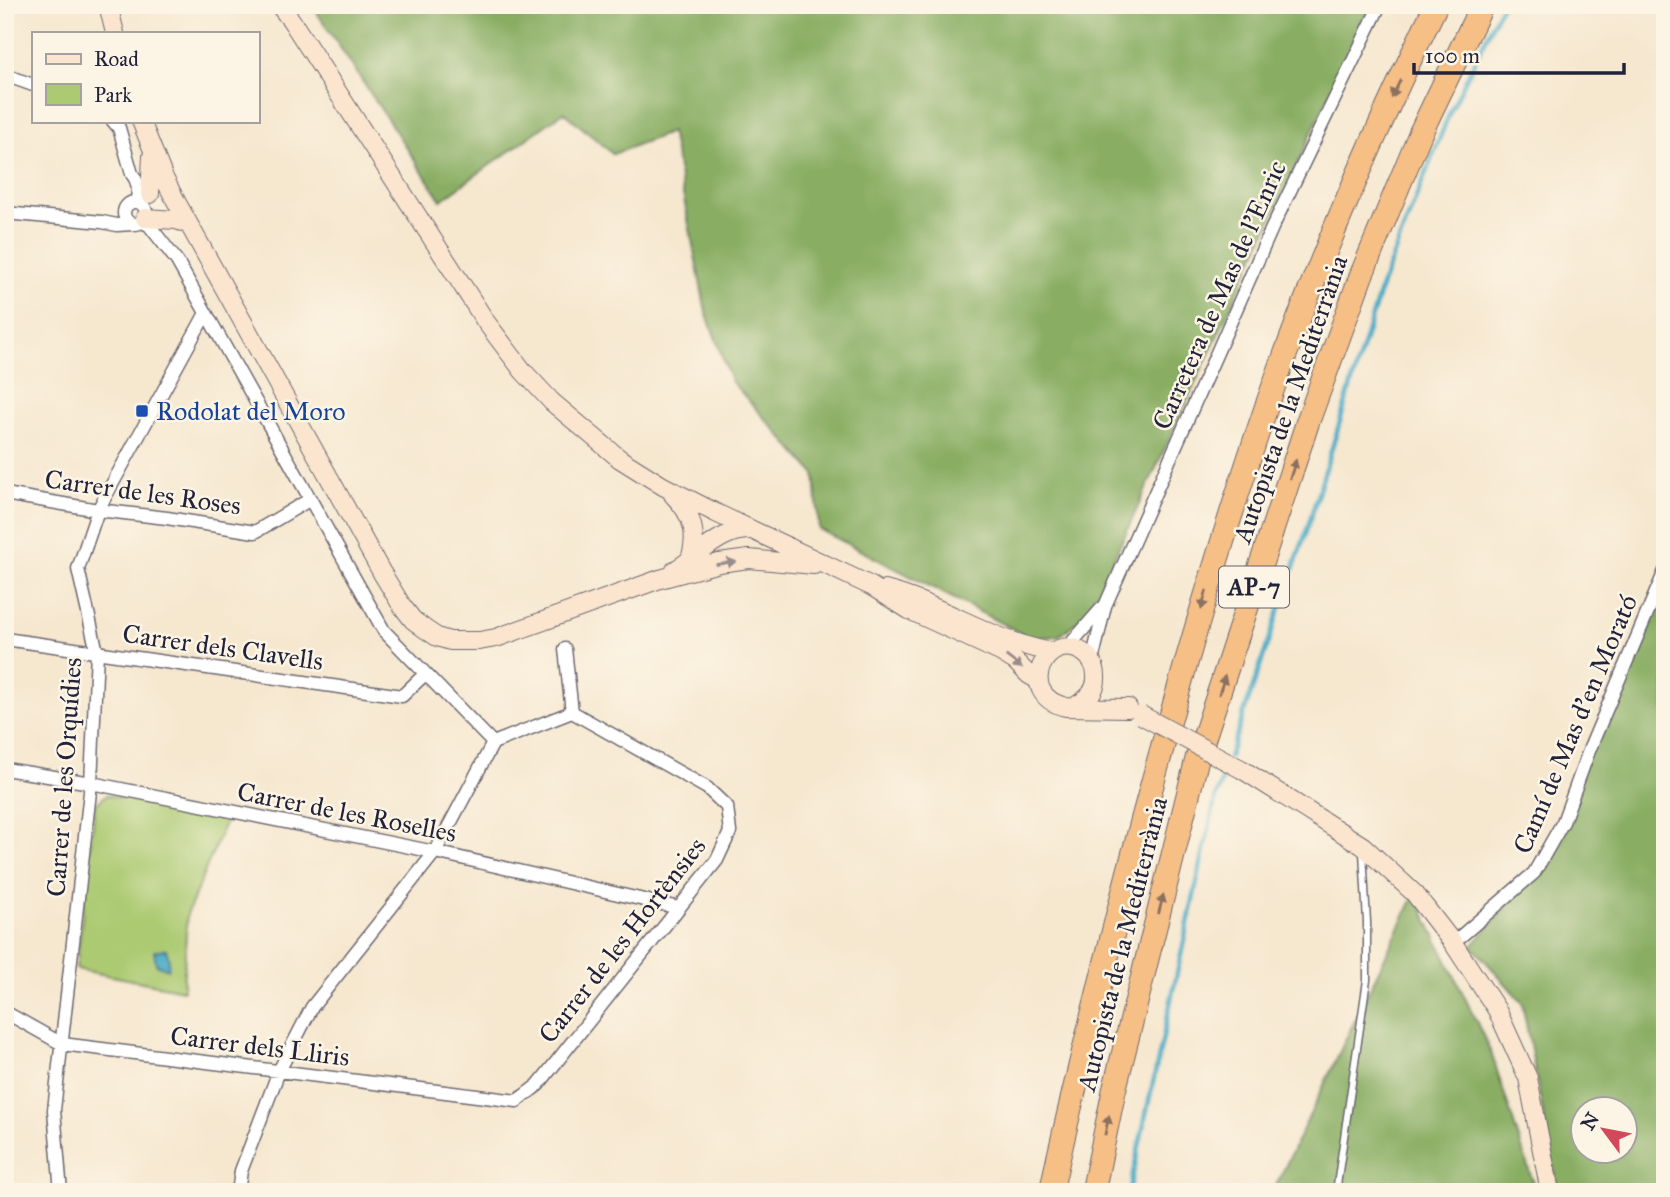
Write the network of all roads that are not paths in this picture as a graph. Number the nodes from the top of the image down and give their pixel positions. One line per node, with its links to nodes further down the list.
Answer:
1 (108, 5): 6 (main road)
2 (279, 5): 17 (main road)
3 (1380, 5): 27 (street, Carretera de Mas de l'Enric)
4 (1436, 5): 51 (highway, Autopista de la Mediterrània / AP-7, one-way to 51)
5 (1482, 5): 52 (highway, Autopista de la Mediterrània / AP-7, one-way to 5)
6 (115, 32)
7 (5, 75): 8 (street)
8 (32, 85)
9 (114, 122): 13 (street)
10 (141, 122): 11 (main road)
11 (153, 153): 12 (main road); 13 (main road)
12 (173, 195): 13 (main road); 15 (main road)
13 (139, 212): 14 (street); 15 (main road); 16 (street)
14 (5, 213)
15 (188, 224): 25 (main road)
16 (206, 313): 19 (street); 20 (street, Carrer de les Orquídies)
17 (663, 485): 21 (main road); 22 (main road)
18 (5, 494): 20 (street, Carrer de les Roses)
19 (309, 500): 20 (street, Carrer de les Roses); 33 (street)
20 (98, 510): 31 (street, Carrer de les Orquídies)
21 (754, 530): 22 (main road); 23 (main road)
22 (689, 562): 25 (main road)
23 (828, 566): 25 (main road, one-way to 23); 26 (main road)
24 (1665, 571): 44 (street, Camí de Mas d'en Morató)
25 (660, 579)
26 (870, 586): 30 (main road); 34 (main road, one-way to 34)
27 (1105, 606): 30 (street); 32 (street)
28 (5, 639): 31 (street, Carrer dels Clavells)
29 (565, 649): 37 (street)
30 (1059, 650): 32 (main road); 34 (main road)
31 (97, 652): 33 (street, Carrer dels Clavells); 40 (street, Carrer de les Orquídies)
32 (1094, 670): 35 (main road); 36 (main road)
33 (425, 674): 38 (street)
34 (1038, 680): 35 (main road)
35 (1077, 705): 36 (main road)
36 (1135, 711): 41 (main road, bridge)
37 (572, 712): 38 (street); 43 (street, Carrer de les Hortènsies)
38 (493, 743): 42 (street)
39 (5, 768): 40 (street, Carrer de les Roselles)
40 (91, 783): 42 (street, Carrer de les Roselles); 46 (street, Carrer de les Orquídies)
41 (1363, 846): 44 (main road); 53 (lane)
42 (435, 852): 43 (street, Carrer de les Roselles); 47 (street)
43 (679, 908): 48 (street, Carrer de les Hortènsies)
44 (1453, 943): 54 (main road)
45 (5, 1012): 46 (street, Carrer dels Lliris)
46 (62, 1044): 47 (street, Carrer dels Lliris); 49 (street, Carrer de les Orquídies)
47 (279, 1071): 48 (street, Carrer dels Lliris); 50 (street)
48 (517, 1101)
49 (61, 1192)
50 (238, 1192)
51 (1051, 1192)
52 (1093, 1192)
53 (1336, 1192)
54 (1550, 1192)

